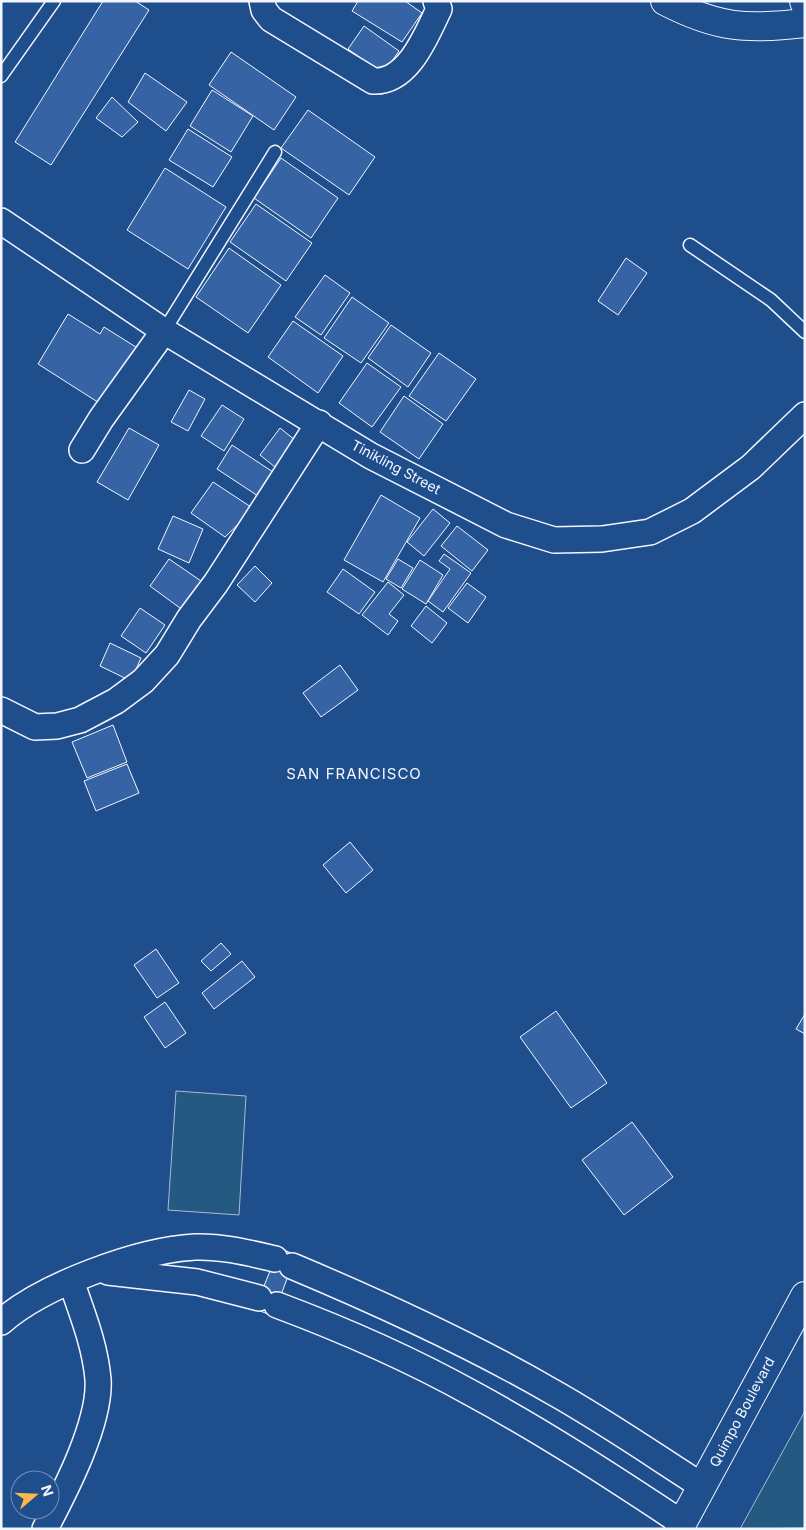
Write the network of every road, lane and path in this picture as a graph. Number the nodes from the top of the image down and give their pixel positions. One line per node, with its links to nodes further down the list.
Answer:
1 (54, 1): 6 (lane)
2 (262, 1): 3 (street)
3 (436, 1)
4 (665, 1): 5 (main road)
5 (805, 23)
6 (1, 76)
7 (275, 152): 10 (lane)
8 (1, 221): 10 (street, Tinikling Street)
9 (690, 245): 11 (lane)
10 (164, 330): 13 (street, Tinikling Street); 14 (street)
11 (805, 332)
12 (805, 416): 13 (street, Tinikling Street)
13 (319, 423): 15 (street)
14 (82, 450)
15 (1, 710)
16 (98, 1272): 17 (street); 18 (street); 20 (street)
17 (70, 1281): 21 (street); 23 (street)
18 (332, 1283): 20 (street); 22 (street)
19 (805, 1296): 22 (main road, Quimpo Boulevard)
20 (317, 1320): 24 (street)
21 (1, 1322)
22 (702, 1486): 24 (main road, Quimpo Boulevard)
23 (44, 1526)
24 (681, 1526)

